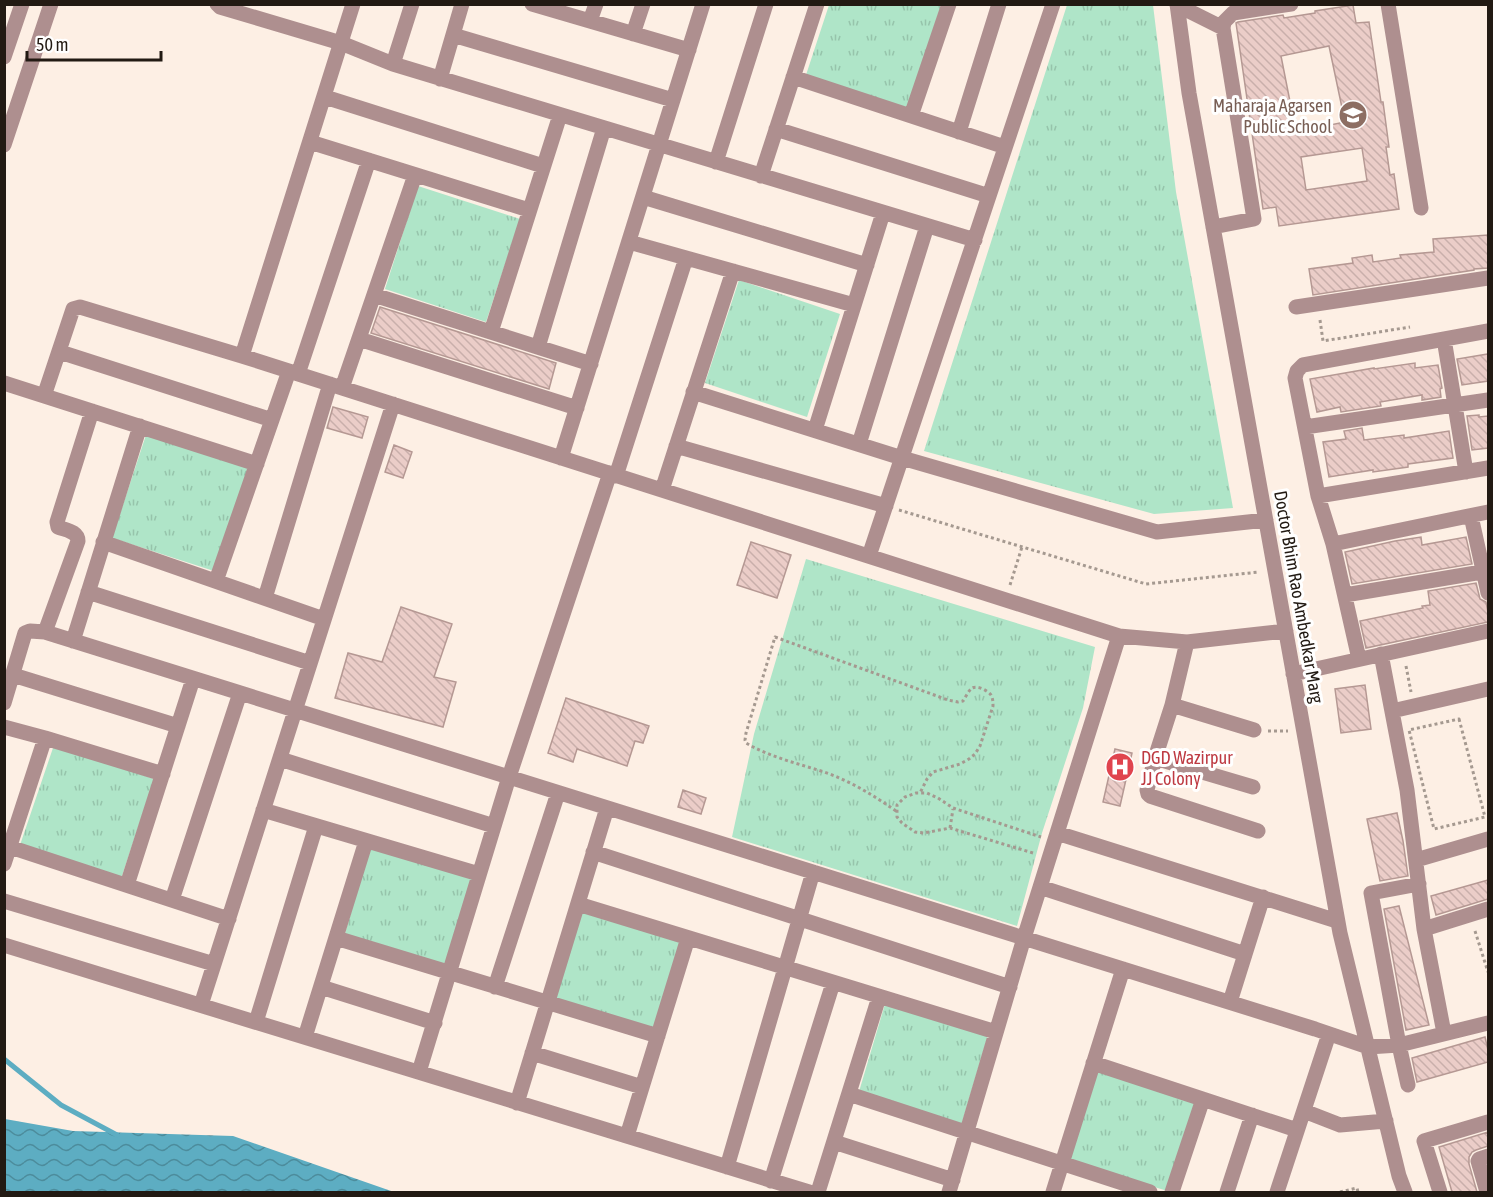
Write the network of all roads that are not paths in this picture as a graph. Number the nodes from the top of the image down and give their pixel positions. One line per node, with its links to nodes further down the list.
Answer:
1 (22, 4): 25 (street)
2 (51, 4): 37 (street)
3 (217, 4): 23 (street)
4 (353, 4): 23 (street)
5 (412, 4): 26 (street)
6 (462, 4): 22 (street)
7 (532, 4): 19 (street)
8 (596, 4): 19 (street)
9 (643, 4): 21 (street)
10 (703, 4): 24 (street)
11 (766, 4): 41 (street)
12 (817, 4): 27 (street)
13 (949, 4): 32 (street)
14 (999, 4): 35 (street)
15 (1053, 4): 39 (street)
16 (1291, 4): 20 (street)
17 (1388, 4): 47 (street)
18 (1177, 5): 20 (street); 51 (street, Doctor Bhim Rao Ambedkar Marg)
19 (590, 21): 21 (street)
20 (1223, 28): 51 (street)
21 (633, 34): 24 (street)
22 (453, 35): 28 (street); 30 (street)
23 (340, 43): 26 (street); 29 (street)
24 (689, 50): 30 (street)
25 (4, 57)
26 (393, 64): 28 (street)
27 (793, 77): 32 (street); 34 (street)
28 (441, 79): 31 (street)
29 (325, 97): 36 (street); 42 (street)
30 (673, 100): 38 (street)
31 (560, 115): 33 (street); 42 (street)
32 (911, 116): 35 (street)
33 (604, 128): 38 (street); 65 (street)
34 (776, 129): 44 (street); 45 (street)
35 (959, 132): 39 (street)
36 (310, 142): 40 (street); 67 (street)
37 (4, 145)
38 (659, 145): 41 (street); 46 (street)
39 (1005, 147): 45 (street)
40 (369, 160): 43 (street); 69 (street)
41 (716, 162): 44 (street)
42 (543, 166): 48 (street)
43 (415, 175): 48 (street); 58 (street)
44 (761, 176): 49 (street)
45 (989, 196): 52 (street)
46 (643, 197): 53 (street); 55 (street)
47 (1421, 208)
48 (529, 210): 62 (street)
49 (883, 213): 50 (street); 55 (street)
50 (927, 226): 52 (street); 83 (street)
51 (1213, 227): 96 (street, Doctor Bhim Rao Ambedkar Marg)
52 (975, 240): 86 (street)
53 (629, 242): 54 (street); 68 (street)
54 (686, 258): 56 (street); 90 (street)
55 (867, 265): 59 (street)
56 (733, 271): 59 (street); 72 (street)
57 (1488, 278): 60 (street)
58 (374, 294): 62 (street); 63 (street)
59 (854, 305): 82 (street)
60 (1296, 307)
61 (1488, 331): 64 (street)
62 (491, 332): 65 (street)
63 (359, 339): 71 (street); 77 (street)
64 (1444, 339): 76 (street); 81 (street)
65 (538, 347): 68 (street)
66 (60, 352): 67 (street); 73 (street); 79 (street)
67 (242, 356): 69 (street)
68 (591, 364): 77 (street)
69 (294, 373): 71 (street); 79 (street)
70 (4, 383): 73 (street)
71 (336, 386): 75 (street); 105 (street)
72 (693, 392): 82 (street); 84 (street)
73 (44, 396): 78 (street)
74 (1488, 399): 76 (street)
75 (393, 404): 85 (street); 106 (street)
76 (1455, 404): 81 (street); 89 (street)
77 (577, 408): 85 (street)
78 (92, 411): 80 (street); 109 (street)
79 (272, 420): 87 (street)
80 (140, 426): 87 (street); 97 (street)
81 (1305, 427): 92 (street)
82 (815, 430): 83 (street)
83 (859, 444): 86 (street)
84 (676, 446): 91 (street); 93 (street)
85 (561, 458): 90 (street)
86 (902, 458): 93 (street); 96 (street)
87 (257, 464): 101 (street)
88 (1488, 468): 89 (street)
89 (1466, 472): 92 (street)
90 (613, 474): 91 (street); 132 (street)
91 (662, 490): 99 (street)
92 (1318, 496): 98 (street)
93 (886, 506): 99 (street)
94 (1488, 512): 95 (street)
95 (1471, 516): 98 (street); 100 (street)
96 (1266, 520): 107 (street, Doctor Bhim Rao Ambedkar Marg)
97 (103, 542): 101 (street); 102 (street)
98 (1333, 544): 104 (street)
99 (869, 556): 110 (street)
100 (1486, 571): 103 (street); 104 (street)
101 (216, 581): 105 (street)
102 (88, 592): 111 (street); 115 (street)
103 (1488, 593)
104 (1345, 595): 114 (street)
105 (265, 598): 106 (street)
106 (324, 619): 115 (street)
107 (1286, 631): 112 (street); 116 (street, Doctor Bhim Rao Ambedkar Marg)
108 (1488, 631): 113 (street)
109 (45, 632): 111 (street); 117 (street)
110 (1119, 636): 112 (street); 140 (street)
111 (73, 641): 118 (street)
112 (1187, 642): 122 (street)
113 (1381, 654): 114 (street); 124 (street)
114 (1359, 659): 116 (street)
115 (310, 663): 123 (street)
116 (1293, 674): 159 (street, Doctor Bhim Rao Ambedkar Marg)
117 (13, 675): 121 (street); 125 (street)
118 (194, 678): 120 (street); 125 (street)
119 (1488, 689): 124 (street)
120 (240, 693): 123 (street); 153 (street)
121 (4, 703)
122 (1172, 705): 127 (street); 129 (street)
123 (295, 710): 130 (street); 132 (street)
124 (1392, 711): 145 (street)
125 (178, 726): 131 (street)
126 (4, 727): 128 (street)
127 (1254, 730)
128 (45, 738): 131 (street); 143 (street)
129 (1155, 758): 133 (street); 139 (street)
130 (280, 759): 136 (street); 138 (street)
131 (163, 774): 150 (street)
132 (509, 777): 134 (street); 138 (street)
133 (1253, 787)
134 (558, 793): 135 (street); 172 (street)
135 (607, 808): 144 (street); 147 (street)
136 (263, 810): 137 (street); 157 (street)
137 (316, 826): 142 (street); 178 (street)
138 (494, 826): 148 (street)
139 (1258, 831)
140 (1056, 837): 151 (street); 152 (street)
141 (1488, 839): 145 (street)
142 (366, 841): 148 (street); 161 (street)
143 (10, 847): 146 (street); 150 (street)
144 (593, 852): 155 (street); 158 (street)
145 (1416, 860): 149 (street)
146 (4, 864)
147 (813, 872): 158 (street); 163 (street)
148 (479, 874): 169 (street)
149 (1419, 884): 160 (street); 186 (street)
150 (127, 885): 153 (street)
151 (1040, 887): 163 (street); 165 (street)
152 (1263, 897): 159 (street); 165 (street)
153 (172, 900): 157 (street)
154 (4, 901): 166 (street)
155 (578, 903): 162 (street); 175 (street)
156 (1488, 909): 160 (street)
157 (229, 919): 166 (street)
158 (800, 919): 167 (street); 173 (street)
159 (1337, 921): 187 (street, Doctor Bhim Rao Ambedkar Marg)
160 (1424, 929): 182 (street)
161 (336, 938): 169 (street); 171 (street)
162 (688, 938): 167 (street); 184 (street)
163 (1024, 938): 168 (street); 173 (street)
164 (4, 945): 177 (street)
165 (1245, 954): 176 (street)
166 (214, 964): 177 (street)
167 (786, 968): 170 (street); 206 (street)
168 (1123, 969): 176 (street); 189 (street)
169 (450, 973): 172 (street); 179 (street)
170 (833, 983): 174 (street); 207 (street)
171 (321, 987): 179 (street); 185 (street)
172 (495, 987): 175 (street)
173 (1010, 987): 181 (street)
174 (879, 997): 181 (street); 193 (street)
175 (548, 1002): 184 (street); 188 (street)
176 (1230, 1002): 183 (street)
177 (201, 1005): 178 (street)
178 (256, 1022): 185 (street)
179 (435, 1023): 190 (street)
180 (1488, 1023): 182 (street)
181 (996, 1032): 201 (street)
182 (1444, 1033): 186 (street)
183 (1329, 1034): 187 (street); 196 (street)
184 (658, 1036): 192 (street)
185 (305, 1037): 190 (street)
186 (1399, 1045): 187 (street); 191 (street)
187 (1368, 1047): 198 (street, Doctor Bhim Rao Ambedkar Marg)
188 (532, 1053): 192 (street); 195 (street)
189 (1093, 1063): 194 (street); 205 (street)
190 (420, 1072): 195 (street)
191 (1408, 1085)
192 (642, 1087): 202 (street)
193 (849, 1094): 201 (street); 203 (street)
194 (1203, 1099): 197 (street); 213 (street)
195 (517, 1102): 202 (street)
196 (1304, 1111): 198 (street); 200 (street)
197 (1252, 1115): 200 (street); 214 (street)
198 (1386, 1121): 216 (street, Doctor Bhim Rao Ambedkar Marg)
199 (1488, 1122): 217 (street)
200 (1297, 1130): 215 (street)
201 (967, 1132): 205 (street); 208 (street)
202 (627, 1136): 206 (street)
203 (834, 1142): 208 (street); 210 (street)
204 (1488, 1156): 218 (street)
205 (1062, 1164): 211 (street); 212 (street)
206 (727, 1167): 207 (street)
207 (771, 1180): 209 (street)
208 (951, 1186)
209 (809, 1192)
210 (818, 1192)
211 (1053, 1192)
212 (1150, 1192)
213 (1172, 1192)
214 (1227, 1192)
215 (1277, 1192)
216 (1405, 1192)
217 (1440, 1192)
218 (1487, 1192)

